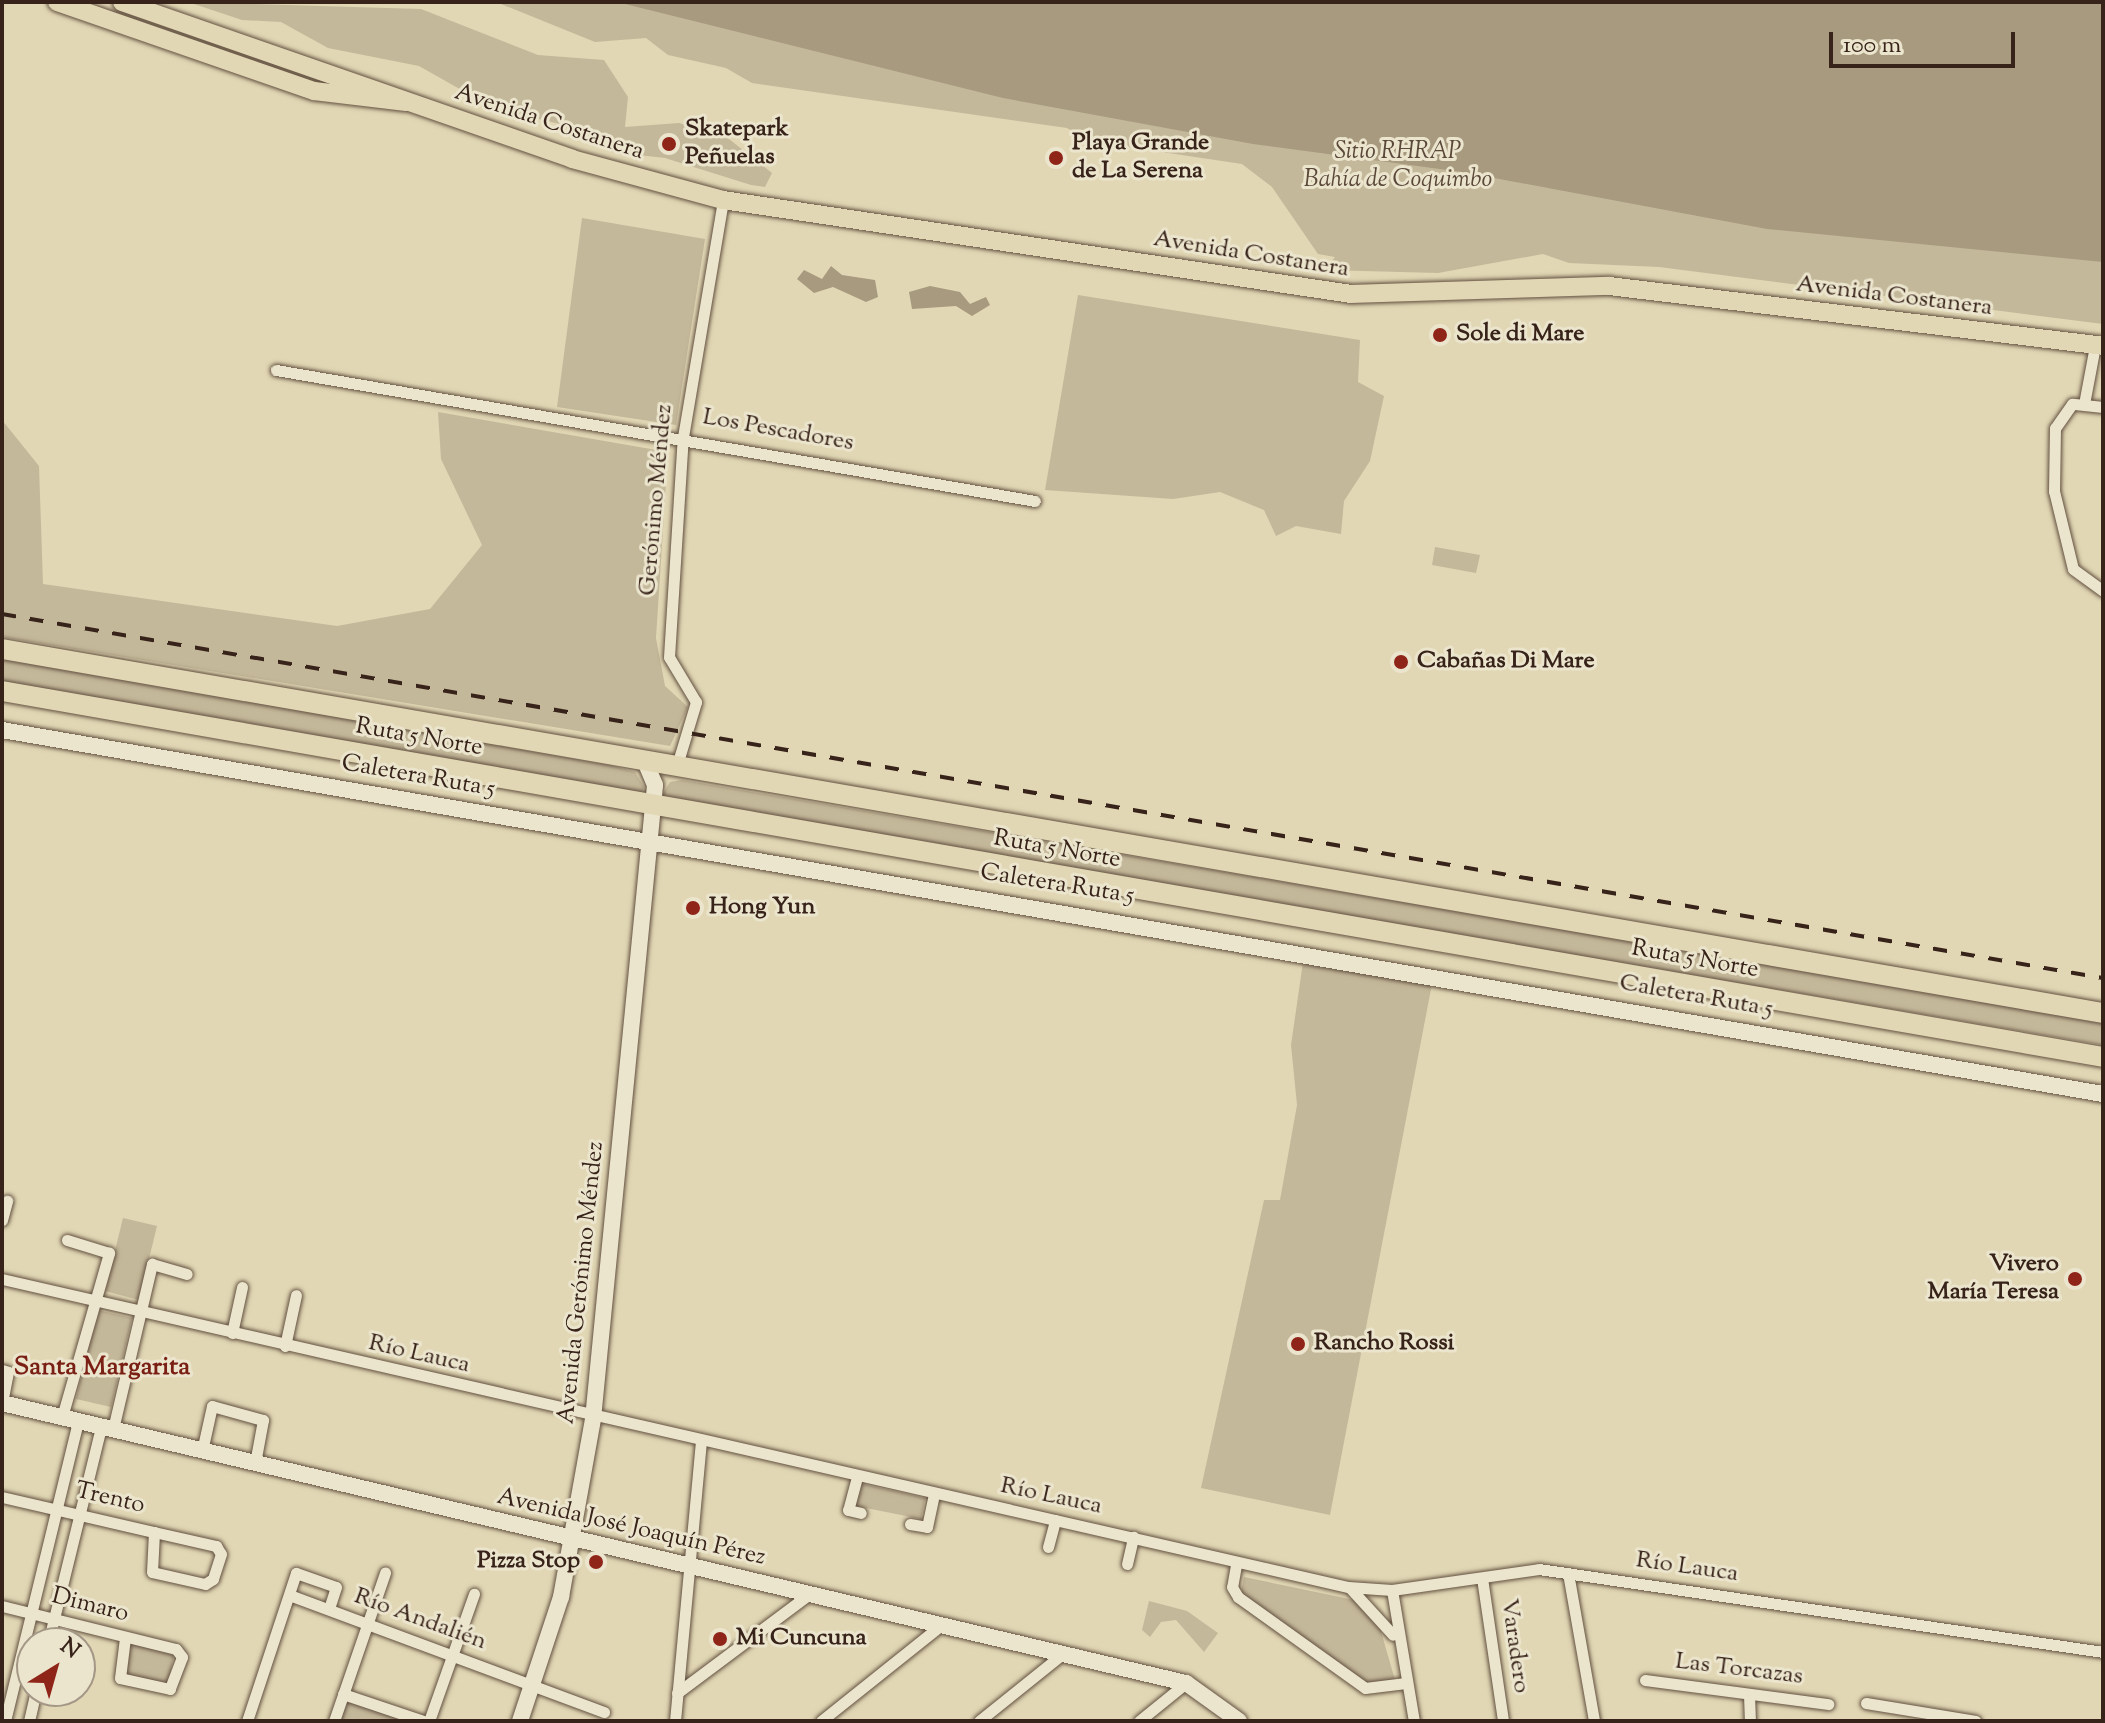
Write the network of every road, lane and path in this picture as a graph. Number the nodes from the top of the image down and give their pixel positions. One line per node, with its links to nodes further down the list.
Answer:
1 (57, 2): 4 (main road, Avenida Costanera)
2 (122, 2): 3 (main road, Avenida Costanera)
3 (323, 66): 4 (main road); 5 (main road, Avenida Costanera)
4 (314, 91): 5 (main road, Avenida Costanera)
5 (415, 102): 6 (main road, Avenida Costanera)
6 (723, 200): 7 (main road, Avenida Costanera); 11 (street, Gerónimo Méndez)
7 (2099, 346): 9 (street, Avenida Costanera)
8 (276, 370): 11 (street, Los Pescadores)
9 (2084, 404): 10 (street); 13 (street)
10 (2103, 407)
11 (683, 437): 12 (street, Los Pescadores); 18 (street, Gerónimo Méndez)
12 (1035, 501)
13 (2103, 591)
14 (2, 649): 17 (highway, Ruta 5 Norte)
15 (2, 691): 20 (highway, Ruta 5 Norte)
16 (2, 730): 21 (street, Caletera Ruta 5)
17 (644, 759): 18 (highway, Ruta 5 Norte); 19 (street)
18 (677, 765): 19 (street); 22 (highway, Ruta 5 Norte)
19 (655, 785): 20 (street)
20 (652, 806): 21 (street); 23 (highway, Ruta 5 Norte)
21 (649, 842): 24 (street, Caletera Ruta 5); 39 (street, Avenida Gerónimo Méndez)
22 (2103, 1013)
23 (2103, 1057)
24 (2103, 1094)
25 (7, 1201): 26 (street)
26 (2, 1220)
27 (67, 1240): 32 (street)
28 (187, 1274): 33 (street)
29 (2, 1279): 32 (street, Río Lauca)
30 (242, 1287): 34 (street)
31 (296, 1295): 35 (street)
32 (90, 1300): 33 (street, Río Lauca); 38 (street)
33 (141, 1312): 34 (street, Río Lauca); 40 (street)
34 (232, 1333): 35 (street, Río Lauca)
35 (285, 1346): 39 (street, Río Lauca)
36 (2, 1370): 37 (street)
37 (2, 1402): 38 (street, Avenida José Joaquín Pérez)
38 (70, 1419): 40 (street, Avenida José Joaquín Pérez); 47 (street)
39 (593, 1419): 41 (street, Río Lauca); 54 (street, Avenida Gerónimo Méndez)
40 (107, 1428): 42 (street, Avenida José Joaquín Pérez); 49 (street)
41 (701, 1443): 44 (street, Río Lauca); 58 (street)
42 (202, 1451): 43 (street, Avenida José Joaquín Pérez); 43 (street)
43 (255, 1463): 54 (street, Avenida José Joaquín Pérez)
44 (857, 1477): 45 (street, Río Lauca); 48 (street)
45 (934, 1494): 50 (street, Río Lauca); 51 (street)
46 (2, 1498): 47 (street, Trento)
47 (56, 1509): 49 (street, Trento); 69 (street)
48 (861, 1513)
49 (79, 1515): 52 (street, Trento); 70 (street)
50 (1055, 1520): 53 (street, Río Lauca); 55 (street)
51 (910, 1524)
52 (154, 1532): 52 (street, Trento)
53 (1133, 1537): 56 (street); 57 (street, Río Lauca)
54 (573, 1539): 58 (street, Avenida José Joaquín Pérez); 82 (street, Avenida Gerónimo Méndez)
55 (1048, 1547)
56 (1127, 1564)
57 (1236, 1565): 62 (street, Río Lauca); 81 (street)
58 (689, 1566): 65 (street, Avenida José Joaquín Pérez); 83 (street)
59 (385, 1573): 71 (street)
60 (1568, 1573): 61 (street, Río Lauca); 76 (street, Río Lauca); 103 (street)
61 (1482, 1578): 63 (street, Río Lauca); 102 (street, Varadero)
62 (1348, 1587): 63 (street, Río Lauca); 75 (street)
63 (1392, 1590): 75 (street)
64 (474, 1594): 77 (street)
65 (808, 1595): 72 (street, Avenida José Joaquín Pérez); 83 (street)
66 (292, 1596): 68 (street, Río Andalién); 68 (street); 91 (street)
67 (2, 1606): 69 (street, Dimaro)
68 (329, 1609): 71 (street, Río Andalién)
69 (32, 1613): 70 (street, Dimaro); 90 (street)
70 (54, 1619): 73 (street); 74 (street, Dimaro)
71 (368, 1623): 77 (street, Río Andalién); 84 (street)
72 (940, 1626): 78 (street, Avenida José Joaquín Pérez); 97 (street)
73 (52, 1627)
74 (125, 1638): 74 (street, Dimaro)
75 (1398, 1646): 81 (street)
76 (2103, 1652)
77 (452, 1655): 82 (street, Río Andalién); 94 (street)
78 (1061, 1655): 80 (street, Avenida José Joaquín Pérez); 98 (street)
79 (1645, 1680): 85 (street, Las Torcazas)
80 (1186, 1683): 99 (street); 100 (street, Avenida José Joaquín Pérez)
81 (1406, 1683): 101 (street)
82 (533, 1685): 88 (street, Río Andalién); 95 (street, Avenida Gerónimo Méndez)
83 (677, 1693): 96 (street)
84 (343, 1694): 92 (street); 93 (street)
85 (1749, 1694): 87 (street, Las Torcazas); 104 (street)
86 (1866, 1703): 89 (street)
87 (1828, 1704)
88 (604, 1712)
89 (1961, 1720): 105 (street)
90 (5, 1721)
91 (247, 1721)
92 (334, 1721)
93 (423, 1721)
94 (429, 1721)
95 (520, 1721)
96 (675, 1721)
97 (821, 1721)
98 (979, 1721)
99 (1139, 1721)
100 (1239, 1721)
101 (1414, 1721)
102 (1503, 1721)
103 (1594, 1721)
104 (1750, 1721)
105 (1976, 1721)

